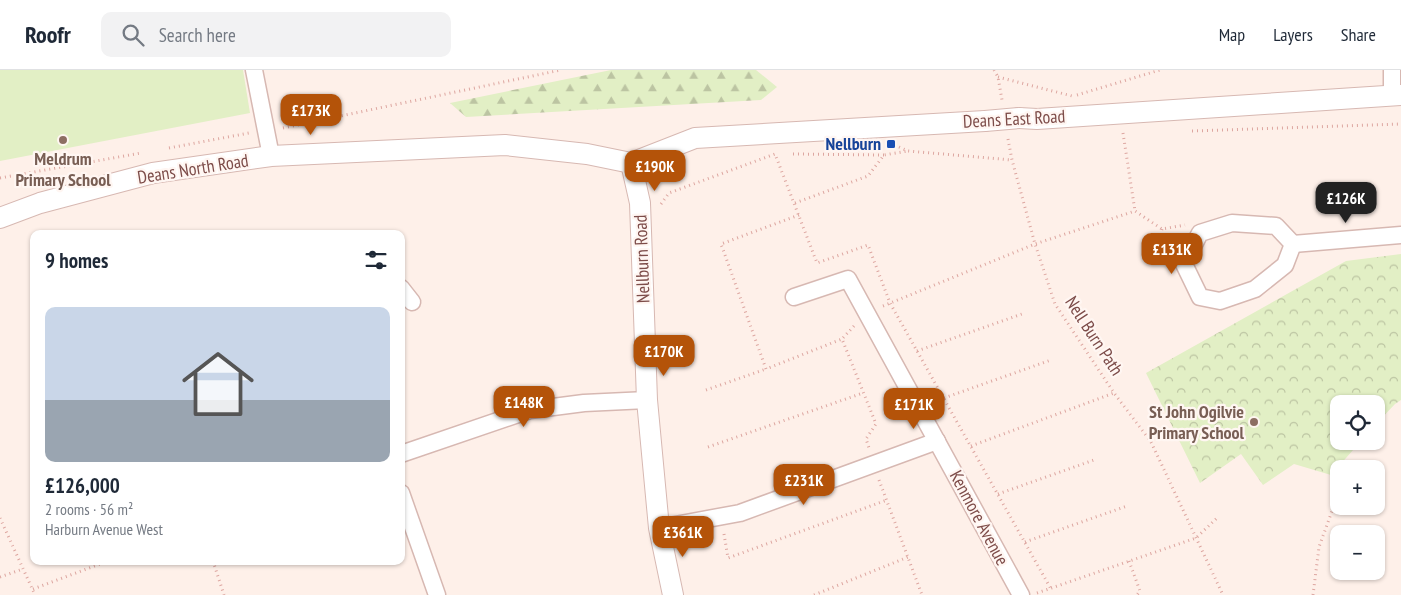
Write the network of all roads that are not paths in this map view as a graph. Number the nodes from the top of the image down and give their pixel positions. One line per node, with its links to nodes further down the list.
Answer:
1 (254, 70): 4 (street)
2 (1392, 70): 3 (street)
3 (1397, 96): 5 (street, Deans East Road, bridge)
4 (271, 156): 5 (street, Deans North Road); 6 (street, Deans North Road)
5 (631, 163): 12 (street, Nellburn Road)
6 (0, 218)
7 (1401, 235): 8 (street)
8 (1293, 244): 8 (street)
9 (405, 293): 11 (street)
10 (794, 297): 13 (street, Kenmore Avenue)
11 (412, 302)
12 (648, 400): 14 (street); 16 (street, Nellburn Road)
13 (937, 441): 16 (street); 19 (street, Kenmore Avenue)
14 (405, 453)
15 (405, 504): 17 (street)
16 (660, 528): 18 (street, Nellburn Road)
17 (437, 595)
18 (673, 595)
19 (1021, 595)

